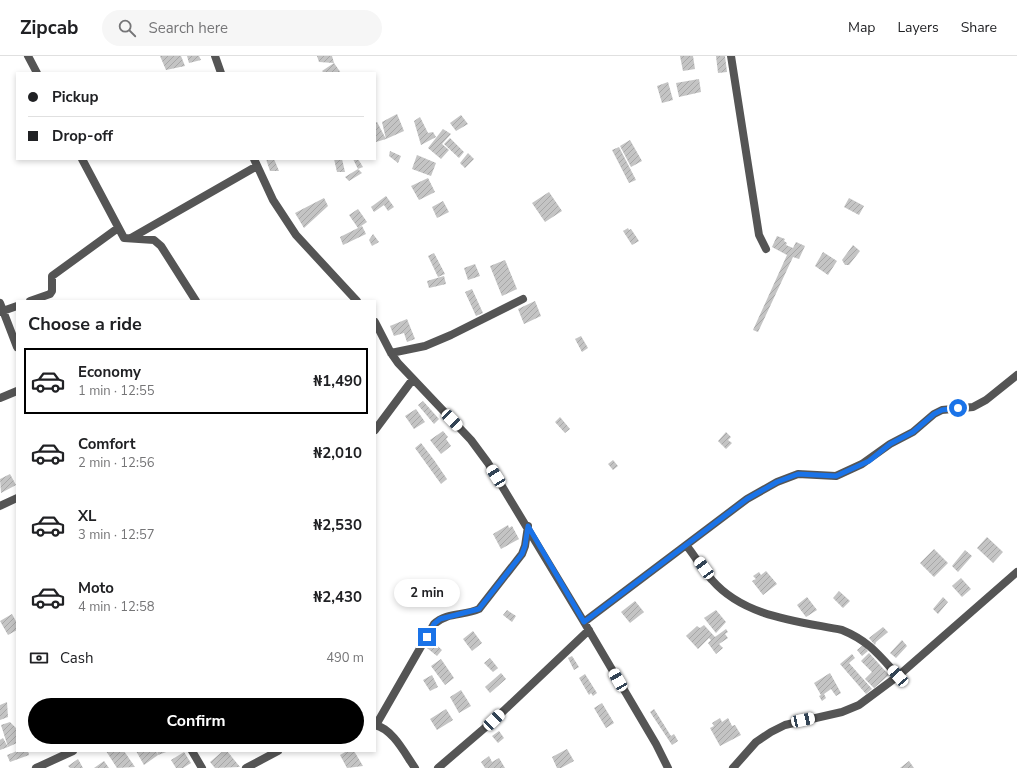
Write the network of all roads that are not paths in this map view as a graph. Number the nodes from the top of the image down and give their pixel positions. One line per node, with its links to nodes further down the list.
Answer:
1 (28, 56): 4 (street)
2 (215, 56): 5 (street)
3 (731, 56): 10 (street)
4 (36, 72)
5 (221, 72)
6 (83, 160): 8 (street)
7 (256, 162): 9 (street); 14 (street)
8 (118, 228): 9 (street); 12 (street)
9 (132, 238): 13 (street)
10 (766, 250)
11 (523, 299): 19 (street)
12 (33, 300)
13 (195, 300)
14 (356, 300)
15 (16, 306): 16 (street)
16 (1, 309): 18 (street)
17 (376, 324): 19 (street)
18 (16, 345)
19 (391, 353): 21 (street)
20 (1017, 375): 28 (street)
21 (413, 379): 24 (street); 27 (street)
22 (16, 391): 23 (street)
23 (0, 398)
24 (376, 429)
25 (16, 498): 26 (street)
26 (0, 506)
27 (528, 526): 30 (street); 33 (street)
28 (686, 545): 30 (street); 32 (street)
29 (1017, 572): 32 (street)
30 (584, 622): 31 (street)
31 (589, 630): 41 (street); 42 (street)
32 (898, 676): 43 (street)
33 (376, 725): 40 (street)
34 (71, 752): 37 (street)
35 (193, 752): 38 (street)
36 (276, 752): 39 (street)
37 (36, 768)
38 (202, 768)
39 (246, 768)
40 (415, 768)
41 (438, 768)
42 (668, 768)
43 (733, 768)

